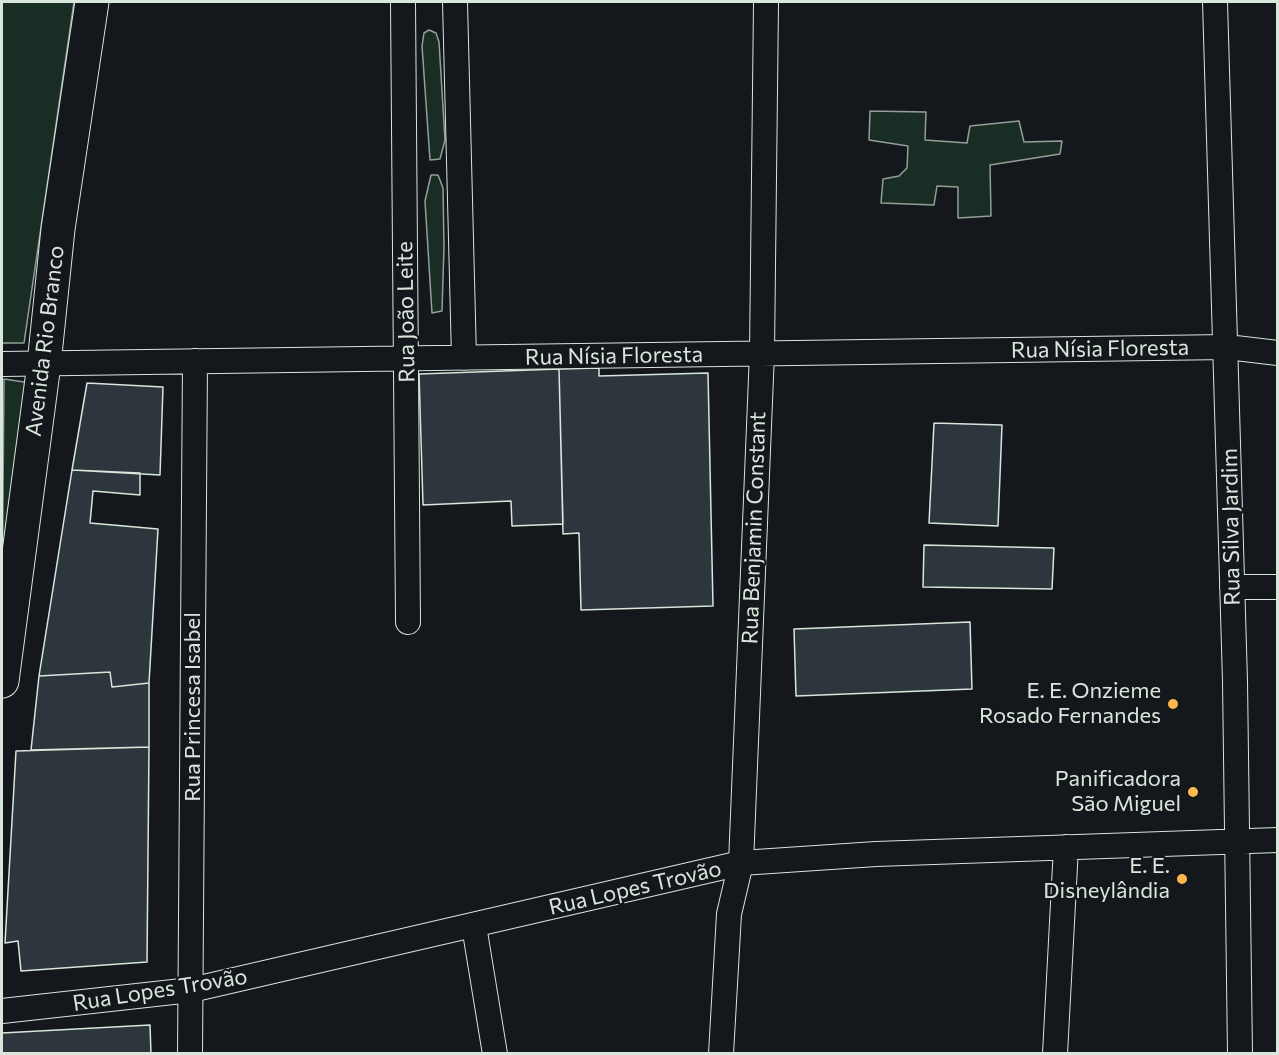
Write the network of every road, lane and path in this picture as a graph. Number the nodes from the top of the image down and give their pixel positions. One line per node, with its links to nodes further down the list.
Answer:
1 (92, 2): 13 (main road, Avenida Rio Branco)
2 (403, 2): 9 (street, Rua João Leite)
3 (455, 2): 10 (street)
4 (766, 2): 7 (street, Rua Benjamin Constant)
5 (1215, 2): 6 (street, Rua Silva Jardim)
6 (1227, 347): 7 (street, Rua Nísia Floresta); 8 (street, Rua Nísia Floresta); 14 (street, Rua Nísia Floresta); 15 (street, Rua Silva Jardim)
7 (762, 353): 10 (street, Rua Nísia Floresta); 22 (street, Rua Benjamin Constant)
8 (1278, 353)
9 (406, 358): 10 (street, Rua Nísia Floresta); 11 (street, Rua Nísia Floresta); 17 (street, Rua João Leite)
10 (464, 358)
11 (195, 362): 13 (street, Rua Nísia Floresta); 24 (street, Rua Princesa Isabel)
12 (2, 364): 13 (street, Rua Nísia Floresta)
13 (44, 364): 18 (main road, Avenida Rio Branco)
14 (1278, 369)
15 (1232, 587): 16 (street); 19 (street, Rua Silva Jardim)
16 (1278, 587)
17 (408, 622)
18 (2, 681)
19 (1238, 840): 20 (street, Rua Lopes Trovão); 21 (street, Rua Lopes Trovão); 30 (street, Rua Silva Jardim)
20 (1278, 840)
21 (1066, 847): 22 (street, Rua Lopes Trovão); 29 (street)
22 (741, 863): 23 (street, Rua Lopes Trovão); 28 (street, Rua Benjamin Constant)
23 (474, 926): 24 (street, Rua Lopes Trovão); 27 (street)
24 (191, 990): 25 (street, Rua Lopes Trovão); 26 (street, Rua Princesa Isabel)
25 (2, 1011)
26 (190, 1053)
27 (495, 1053)
28 (721, 1053)
29 (1055, 1053)
30 (1240, 1053)

